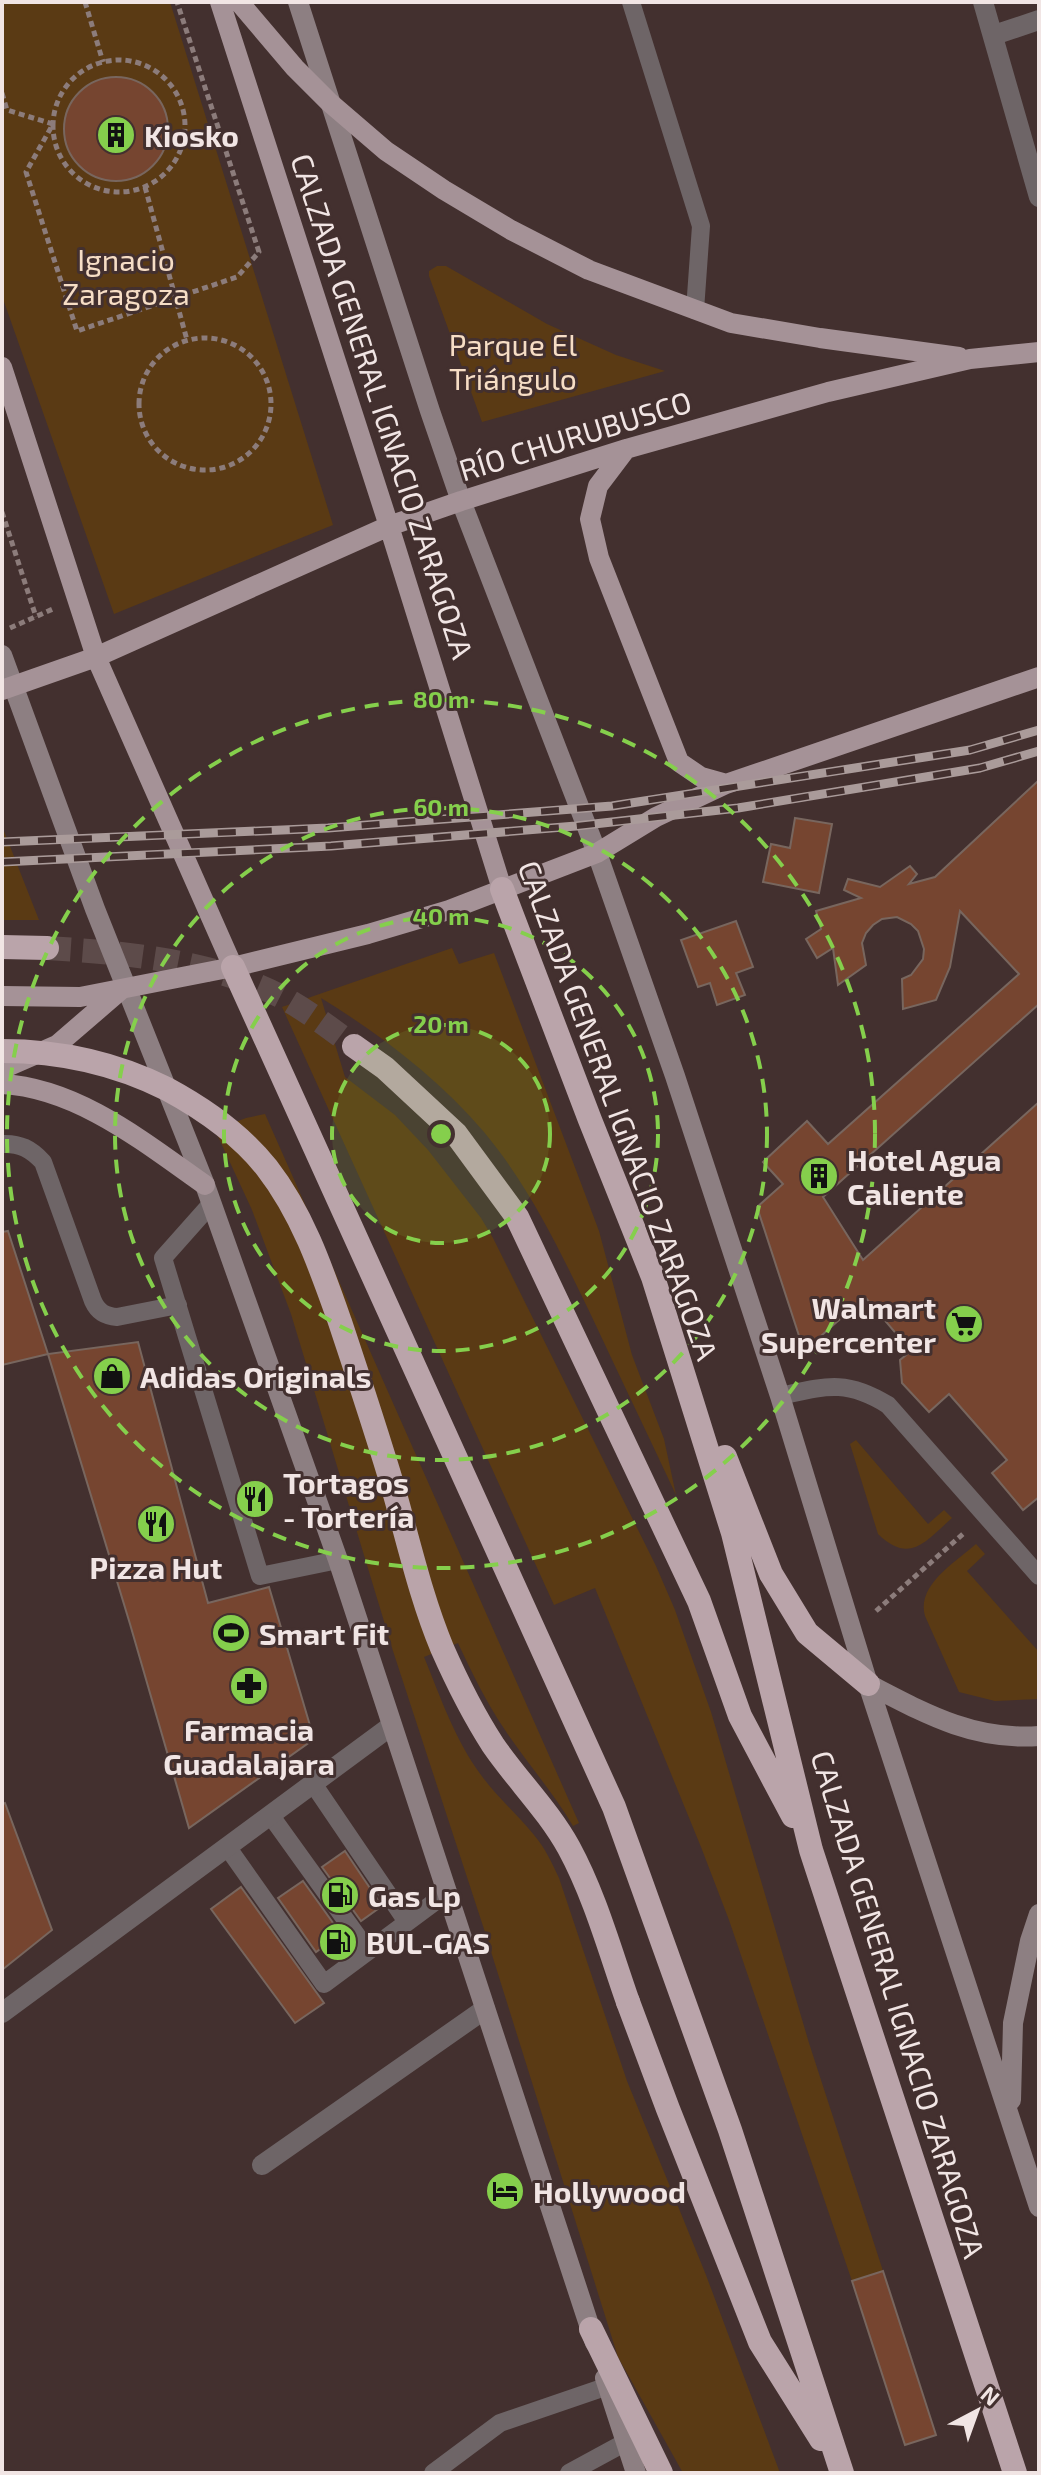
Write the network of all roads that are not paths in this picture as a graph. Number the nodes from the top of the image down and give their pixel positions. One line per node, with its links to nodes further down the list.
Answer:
1 (220, 2): 16 (main road, CALZADA GENERAL IGNACIO ZARAGOZA)
2 (239, 2): 8 (main road)
3 (298, 2): 8 (main road, CALZADA GENERAL IGNACIO ZARAGOZA)
4 (631, 2): 10 (lane)
5 (983, 2): 7 (street)
6 (1039, 20): 7 (street)
7 (994, 35): 9 (street)
8 (329, 102): 10 (main road); 15 (main road, CALZADA GENERAL IGNACIO ZARAGOZA)
9 (1039, 197)
10 (695, 310): 12 (main road)
11 (1039, 352): 12 (main road, RÍO CHURUBUSCO)
12 (970, 359): 14 (main road, RÍO CHURUBUSCO)
13 (2, 367): 18 (main road)
14 (626, 449): 15 (main road, RÍO CHURUBUSCO); 21 (main road)
15 (461, 501): 16 (main road, RÍO CHURUBUSCO); 22 (main road, CALZADA GENERAL IGNACIO ZARAGOZA)
16 (389, 526): 18 (main road, RÍO CHURUBUSCO); 23 (main road, CALZADA GENERAL IGNACIO ZARAGOZA)
17 (2, 655): 20 (main road)
18 (96, 657): 20 (main road, RÍO CHURUBUSCO); 26 (main road)
19 (1039, 677): 21 (main road)
20 (7, 689): 27 (main road)
21 (726, 784): 22 (main road)
22 (597, 853): 23 (main road); 37 (main road, CALZADA GENERAL IGNACIO ZARAGOZA)
23 (502, 889): 26 (main road); 35 (highway, CALZADA GENERAL IGNACIO ZARAGOZA)
24 (2, 947): 25 (highway)
25 (47, 948)
26 (233, 967): 27 (main road); 59 (highway)
27 (125, 987): 28 (main road); 31 (main road); 34 (main road)
28 (2, 996)
29 (354, 1046): 46 (highway)
30 (2, 1051): 59 (highway, bridge)
31 (2, 1069)
32 (2, 1084): 34 (main road)
33 (2, 1144): 36 (lane)
34 (208, 1194): 36 (lane); 38 (main road)
35 (653, 1277): 40 (highway); 46 (highway, CALZADA GENERAL IGNACIO ZARAGOZA)
36 (178, 1305): 38 (lane)
37 (780, 1396): 39 (lane); 40 (main road, CALZADA GENERAL IGNACIO ZARAGOZA)
38 (338, 1560): 41 (main road)
39 (1039, 1576)
40 (868, 1684): 42 (main road); 53 (main road, CALZADA GENERAL IGNACIO ZARAGOZA)
41 (391, 1726): 43 (street); 47 (main road)
42 (1039, 1736)
43 (314, 1785): 44 (street); 49 (lane)
44 (271, 1816): 45 (street); 50 (lane)
45 (228, 1848): 50 (lane); 52 (street)
46 (811, 1850): 64 (highway, CALZADA GENERAL IGNACIO ZARAGOZA)
47 (448, 1892): 49 (lane); 51 (main road)
48 (1039, 1914): 53 (main road)
49 (407, 1922): 50 (lane)
50 (368, 1951)
51 (485, 2009): 54 (street); 56 (main road)
52 (2, 2013)
53 (1010, 2116): 55 (main road, CALZADA GENERAL IGNACIO ZARAGOZA)
54 (262, 2165)
55 (1039, 2207)
56 (591, 2329): 57 (main road); 63 (highway)
57 (608, 2386): 58 (main road); 60 (lane)
58 (626, 2442): 61 (lane); 62 (main road)
59 (842, 2472)
60 (433, 2473)
61 (569, 2473)
62 (636, 2473)
63 (661, 2473)
64 (1015, 2473)

